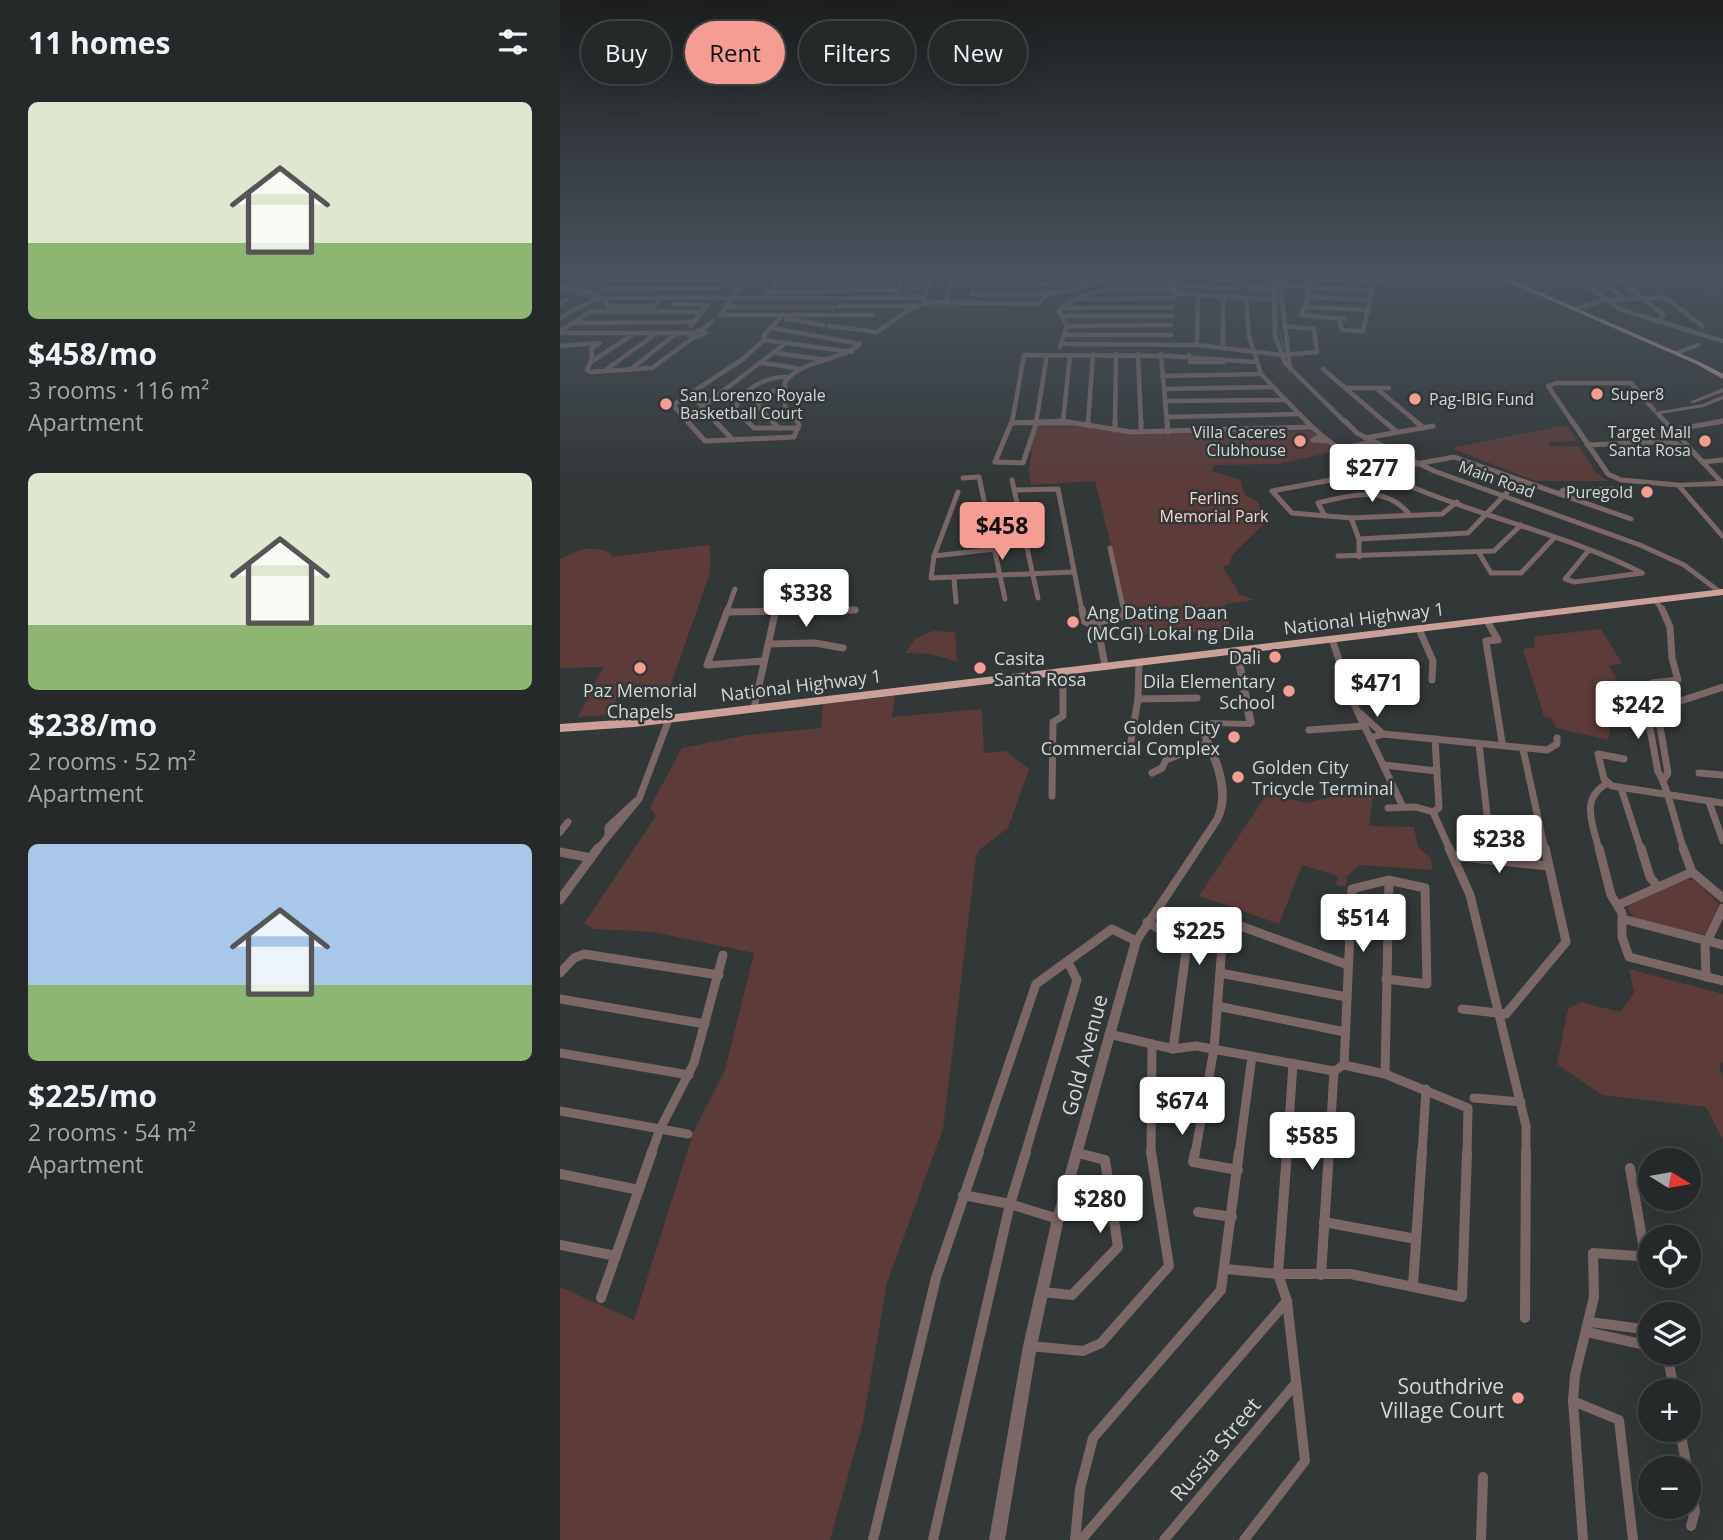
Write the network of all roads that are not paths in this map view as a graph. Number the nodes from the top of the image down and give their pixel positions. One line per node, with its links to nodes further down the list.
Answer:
1 (596, 346): 33 (street)
2 (615, 346): 33 (street)
3 (639, 346): 40 (street)
4 (661, 346): 39 (street)
5 (676, 346): 39 (street)
6 (756, 346): 52 (street)
7 (783, 346): 21 (street)
8 (807, 346): 20 (street)
9 (857, 346): 20 (street)
10 (1060, 346): 28 (street)
11 (1205, 346): 18 (street)
12 (1251, 346): 19 (street)
13 (1279, 346): 30 (street, Main Road)
14 (1287, 346): 31 (street)
15 (1315, 346): 31 (street)
16 (1660, 346): 22 (main road)
17 (1696, 346): 22 (street)
18 (1223, 348): 19 (street)
19 (1252, 351): 30 (street); 34 (street)
20 (852, 352): 32 (street)
21 (776, 353): 32 (street); 35 (street)
22 (1676, 353): 44 (main road)
23 (1093, 354): 24 (street); 29 (street); 66 (street)
24 (1116, 354): 25 (street); 72 (street)
25 (1139, 354): 26 (street); 73 (street)
26 (1161, 354): 34 (street); 42 (street)
27 (1047, 355): 28 (street); 64 (street); 65 (street)
28 (1058, 355): 29 (street)
29 (1070, 355): 62 (street)
30 (1282, 355): 31 (street); 37 (street, Main Road)
31 (1289, 355): 37 (street)
32 (831, 360): 36 (street)
33 (591, 362): 40 (street)
34 (1254, 362): 41 (street)
35 (763, 363): 36 (street); 53 (street)
36 (797, 369): 43 (street)
37 (1290, 369): 77 (street, Main Road)
38 (1323, 369): 47 (street)
39 (630, 370): 40 (street)
40 (604, 371)
41 (1261, 374): 42 (street); 45 (street)
42 (1162, 376): 50 (street)
43 (787, 377): 46 (street); 54 (street)
44 (1723, 377)
45 (1273, 387): 50 (street); 55 (street)
46 (783, 388): 69 (street); 70 (street)
47 (1345, 388): 48 (street); 75 (street)
48 (1376, 388): 49 (street); 71 (street)
49 (1389, 388)
50 (1164, 389): 57 (street)
51 (1723, 390): 59 (street)
52 (691, 395): 58 (street); 78 (street)
53 (718, 396): 54 (street); 58 (street)
54 (739, 400): 69 (street)
55 (1286, 400): 57 (street); 60 (street)
56 (1722, 400): 59 (street)
57 (1165, 401): 61 (street)
58 (702, 407): 78 (street)
59 (1655, 411): 76 (street); 81 (street)
60 (1300, 414): 61 (street); 67 (street)
61 (1167, 417): 74 (street)
62 (1063, 421): 64 (street); 66 (street)
63 (1723, 421): 76 (street)
64 (1036, 422): 65 (street); 65 (street)
65 (1012, 423)
66 (1088, 425): 72 (street)
67 (1311, 426): 74 (street); 82 (street)
68 (1433, 426): 71 (street)
69 (779, 428): 70 (street)
70 (798, 428): 78 (street)
71 (1424, 428): 75 (street)
72 (1115, 430): 73 (street)
73 (1141, 432): 74 (street)
74 (1167, 432)
75 (1397, 432): 77 (street)
76 (1675, 433): 80 (street); 84 (street)
77 (1364, 438): 79 (street, Main Road)
78 (733, 440)
79 (1372, 442): 82 (street); 85 (street, Main Road)
80 (1656, 442): 81 (street); 91 (street)
81 (1587, 445): 90 (street)
82 (1339, 449): 86 (street)
83 (1723, 460): 84 (street)
84 (1702, 462): 91 (street)
85 (1416, 464): 86 (street); 89 (street); 96 (street, Main Road)
86 (1379, 471): 97 (street); 100 (street)
87 (963, 478): 108 (street)
88 (1012, 480): 93 (street)
89 (1519, 480): 95 (street); 96 (street)
90 (1678, 485): 91 (street); 104 (street)
91 (1721, 485)
92 (1613, 489): 95 (street)
93 (1014, 490): 114 (street); 115 (street)
94 (958, 492): 111 (street)
95 (1559, 494): 102 (street)
96 (1504, 496): 98 (street); 119 (street, Main Road)
97 (1457, 502): 98 (street); 99 (street)
98 (1488, 513): 103 (street); 105 (street)
99 (1410, 515): 100 (street); 101 (street)
100 (1325, 516): 101 (street)
101 (1352, 518): 105 (street)
102 (1632, 519)
103 (1521, 526): 106 (street); 110 (street)
104 (1721, 534)
105 (1359, 538): 113 (street)
106 (1554, 538): 109 (street); 110 (street)
107 (1110, 548): 129 (street)
108 (995, 549): 111 (street); 116 (street)
109 (1589, 550): 109 (street)
110 (1479, 553): 113 (street)
111 (934, 556): 117 (street)
112 (1338, 556): 113 (street)
113 (1359, 557)
114 (1073, 572): 115 (street); 129 (street)
115 (1032, 574): 116 (street); 122 (street)
116 (1000, 576): 117 (street); 121 (street)
117 (954, 579): 124 (street)
118 (735, 589): 127 (street)
119 (1719, 592): 123 (highway, National Highway 1)
120 (779, 594): 125 (street)
121 (1005, 598)
122 (1038, 598)
123 (1655, 600): 128 (highway, National Highway 1); 140 (street)
124 (956, 602)
125 (776, 609): 126 (street); 127 (street); 132 (street)
126 (855, 610)
127 (727, 612): 135 (street)
128 (1487, 621): 130 (highway, National Highway 1); 156 (street)
129 (1090, 624): 137 (street)
130 (1419, 629): 131 (highway, National Highway 1); 139 (street)
131 (1332, 639): 134 (highway, National Highway 1); 145 (street)
132 (768, 644): 133 (street); 135 (street)
133 (843, 648)
134 (1237, 651): 136 (highway, National Highway 1); 157 (street)
135 (764, 661): 144 (street)
136 (1139, 662): 137 (highway, National Highway 1); 143 (street)
137 (1105, 666): 138 (highway, National Highway 1)
138 (1063, 671): 144 (highway, National Highway 1); 169 (street)
139 (1432, 680)
140 (1652, 683)
141 (1723, 687): 170 (street)
142 (1197, 698): 143 (street)
143 (1138, 699): 159 (street)
144 (754, 708): 146 (highway, National Highway 1)
145 (1358, 711): 148 (street); 151 (street)
146 (669, 719): 147 (highway, National Highway 1); 181 (street)
147 (634, 723): 149 (highway, National Highway 1); 152 (highway, National Highway 1)
148 (1365, 726): 150 (street); 153 (street)
149 (560, 728)
150 (1309, 730)
151 (1383, 734): 153 (street); 155 (street)
152 (560, 735)
153 (1370, 738): 162 (street)
154 (1557, 738): 160 (street)
155 (1435, 739): 158 (street); 163 (street)
156 (1502, 742)
157 (1207, 743): 164 (street); 192 (street, Gold Avenue)
158 (1479, 744): 160 (street); 182 (street)
159 (1130, 747)
160 (1523, 749): 183 (street)
161 (1624, 760): 167 (street)
162 (1384, 765): 163 (street); 173 (street)
163 (1437, 772): 175 (street)
164 (1152, 773)
165 (1699, 773): 166 (street)
166 (1723, 775)
167 (1608, 783): 168 (street); 189 (street)
168 (1621, 789): 170 (street); 186 (street)
169 (1052, 796)
170 (1667, 797): 171 (street); 184 (street)
171 (1709, 802): 172 (street); 178 (street)
172 (1723, 803)
173 (1403, 807): 174 (street); 175 (street)
174 (1388, 808)
175 (1433, 812): 180 (street)
176 (568, 822): 177 (street)
177 (560, 832)
178 (1723, 841)
179 (560, 852): 181 (street)
180 (1453, 856): 182 (street); 209 (street)
181 (592, 858): 188 (street)
182 (1492, 860): 183 (street)
183 (1549, 866): 209 (street)
184 (1692, 872): 186 (street); 187 (street)
185 (1389, 881): 198 (street); 203 (street); 203 (street)
186 (1658, 887): 189 (street)
187 (1723, 898)
188 (560, 900)
189 (1618, 905): 191 (street)
190 (1723, 908): 194 (street)
191 (1623, 919): 194 (street); 202 (street)
192 (1147, 922): 193 (street, Gold Avenue); 214 (street)
193 (1136, 941): 197 (street); 212 (street, Gold Avenue)
194 (1707, 941): 195 (street); 202 (street)
195 (1723, 945)
196 (723, 955): 201 (street)
197 (1068, 962): 234 (street); 235 (street)
198 (1348, 965): 200 (street); 205 (street)
199 (560, 973): 201 (street)
200 (1220, 973): 205 (street); 207 (street)
201 (719, 975): 210 (street)
202 (1706, 977): 204 (street)
203 (1386, 979): 221 (street)
204 (1723, 981)
205 (1347, 997): 211 (street)
206 (560, 999): 210 (street)
207 (1217, 1006): 211 (street); 215 (street)
208 (1462, 1009): 209 (street)
209 (1499, 1015): 225 (street)
210 (705, 1024): 222 (street)
211 (1345, 1032): 219 (street)
212 (1108, 1033): 213 (street); 229 (street, Gold Avenue)
213 (1152, 1044): 214 (street); 254 (street)
214 (1173, 1049): 215 (street)
215 (1214, 1049): 217 (street); 231 (street)
216 (560, 1053): 222 (street)
217 (1252, 1056): 218 (street); 231 (street)
218 (1293, 1063): 220 (street); 244 (street)
219 (1344, 1065): 220 (street); 221 (street)
220 (1334, 1071): 239 (street)
221 (1385, 1074): 223 (street)
222 (689, 1075): 227 (street)
223 (1426, 1088): 240 (street); 246 (street)
224 (1474, 1098): 225 (street)
225 (1521, 1102): 250 (street)
226 (560, 1111): 227 (street)
227 (660, 1129): 228 (street); 233 (street)
228 (688, 1135)
229 (1078, 1153): 238 (street, Gold Avenue); 247 (street)
230 (1630, 1168): 251 (street)
231 (1238, 1170): 237 (street)
232 (560, 1174): 233 (street)
233 (639, 1190): 242 (street)
234 (963, 1195): 235 (street); 260 (street)
235 (1010, 1204): 238 (street); 261 (street)
236 (1198, 1212): 237 (street)
237 (1232, 1217): 243 (street)
238 (1058, 1219): 247 (street, Gold Avenue)
239 (1324, 1222): 240 (street); 245 (street)
240 (1416, 1239): 246 (street)
241 (560, 1245): 242 (street)
242 (616, 1256): 248 (street)
243 (1226, 1269): 244 (street); 263 (street)
244 (1278, 1274): 245 (street); 249 (street)
245 (1321, 1275): 246 (street)
246 (1413, 1286)
247 (1042, 1292): 254 (street, Gold Avenue)
248 (601, 1298)
249 (1287, 1301): 255 (street); 264 (street)
250 (1525, 1318)
251 (1588, 1327): 252 (street); 253 (street); 256 (street)
252 (1638, 1330)
253 (1638, 1342)
254 (1030, 1346): 262 (street, Gold Avenue)
255 (1296, 1383): 265 (street, Russia Street); 266 (street)
256 (1573, 1401): 268 (street); 269 (street)
257 (1483, 1477): 267 (street)
258 (1693, 1519): 259 (street)
259 (1691, 1526)
260 (873, 1540)
261 (933, 1540)
262 (996, 1540)
263 (1075, 1540)
264 (1082, 1540)
265 (1164, 1540)
266 (1244, 1540)
267 (1481, 1540)
268 (1583, 1540)
269 (1633, 1540)

